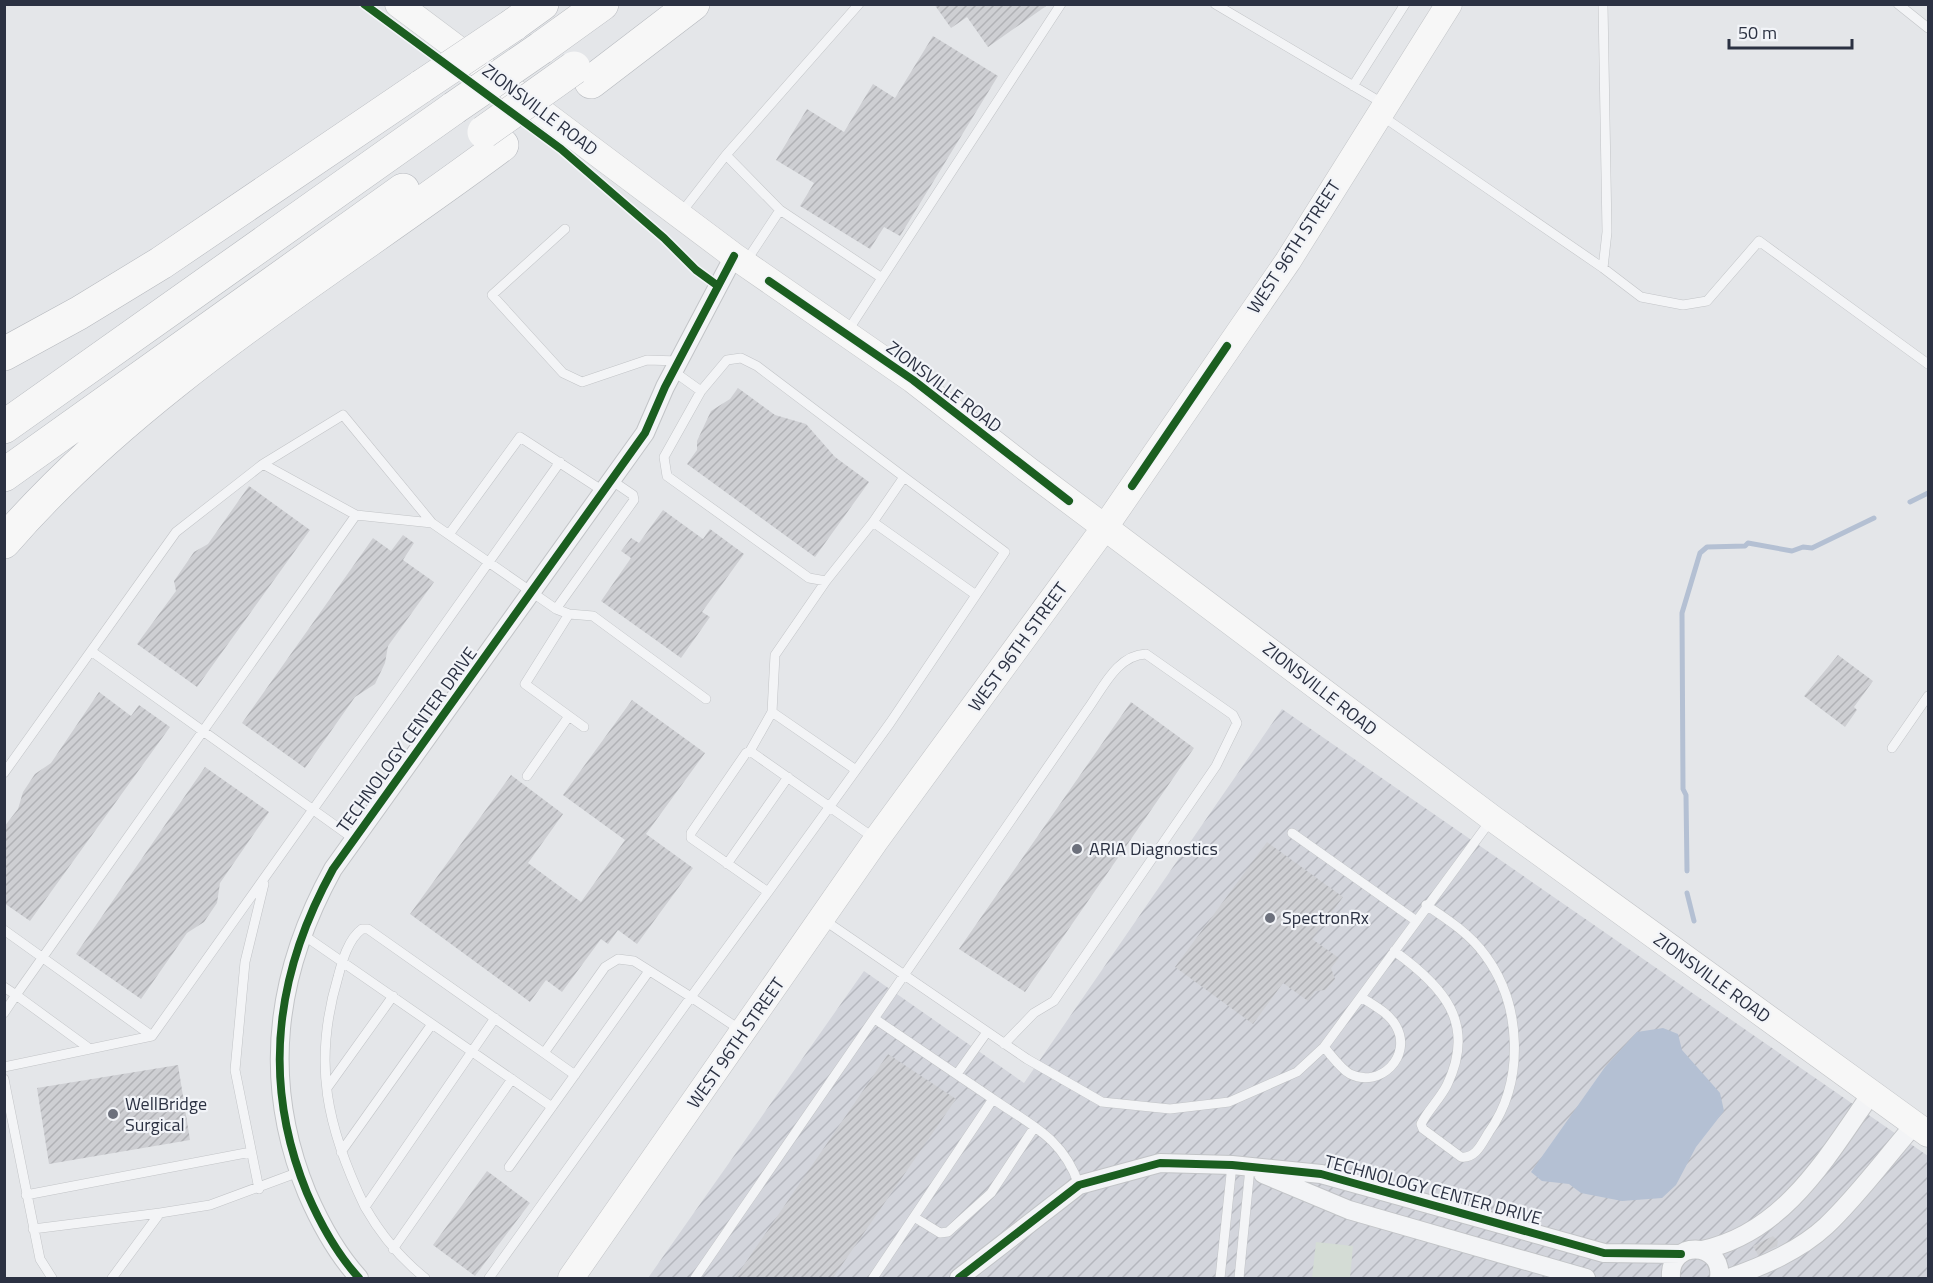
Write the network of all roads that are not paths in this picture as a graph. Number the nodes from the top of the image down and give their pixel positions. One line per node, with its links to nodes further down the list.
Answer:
1 (398, 4): 20 (main road, ZIONSVILLE ROAD)
2 (542, 4): 26 (highway, bridge)
3 (602, 4): 30 (highway, bridge)
4 (662, 4): 14 (highway)
5 (693, 4): 14 (highway)
6 (859, 4): 18 (lane)
7 (1061, 4): 24 (lane)
8 (1215, 4): 15 (lane)
9 (1405, 4): 15 (lane)
10 (1603, 4): 23 (lane)
11 (1898, 4): 13 (lane)
12 (1443, 6): 16 (main road, WEST 96TH STREET)
13 (1929, 28)
14 (582, 75): 17 (highway)
15 (1353, 86): 16 (lane)
16 (1383, 110): 23 (lane); 39 (main road, WEST 96TH STREET)
17 (493, 139): 33 (highway); 41 (highway)
18 (726, 155): 19 (lane); 20 (lane)
19 (780, 210): 22 (lane); 24 (lane)
20 (679, 215): 22 (main road, ZIONSVILLE ROAD)
21 (565, 229): 28 (lane)
22 (739, 260): 25 (main road, ZIONSVILLE ROAD); 28 (street, TECHNOLOGY CENTER DRIVE)
23 (1603, 268): 27 (lane)
24 (882, 278): 25 (lane)
25 (846, 334): 39 (main road, ZIONSVILLE ROAD)
26 (4, 354)
27 (1929, 364)
28 (676, 366): 29 (lane); 35 (street, TECHNOLOGY CENTER DRIVE)
29 (701, 391): 34 (lane); 43 (lane)
30 (4, 427)
31 (560, 462): 35 (lane); 40 (lane); 42 (lane)
32 (263, 464): 36 (lane); 38 (lane); 48 (lane)
33 (4, 475)
34 (904, 477): 37 (lane); 45 (lane)
35 (607, 485): 44 (street, TECHNOLOGY CENTER DRIVE); 46 (lane)
36 (356, 515): 38 (lane); 54 (lane)
37 (873, 522): 43 (lane); 45 (lane)
38 (432, 523): 40 (lane)
39 (1104, 527): 63 (main road, ZIONSVILLE ROAD); 66 (main road, WEST 96TH STREET)
40 (450, 533): 42 (lane)
41 (4, 542)
42 (489, 561): 44 (lane); 62 (lane)
43 (826, 581): 51 (lane)
44 (531, 591): 46 (lane); 65 (street, TECHNOLOGY CENTER DRIVE)
45 (976, 595): 57 (lane)
46 (556, 609): 47 (lane)
47 (569, 614): 50 (lane); 52 (lane)
48 (91, 651): 54 (lane); 58 (lane)
49 (1929, 696): 55 (lane)
50 (706, 699)
51 (772, 712): 56 (lane); 57 (lane)
52 (569, 716): 53 (lane); 59 (lane)
53 (584, 727)
54 (201, 731): 62 (lane); 76 (lane)
55 (1892, 748)
56 (750, 751): 60 (lane); 67 (lane)
57 (855, 770): 61 (lane)
58 (4, 773)
59 (527, 777)
60 (788, 777): 61 (lane); 67 (lane)
61 (829, 806): 66 (lane); 69 (lane)
62 (313, 810): 65 (lane); 68 (lane)
63 (1492, 818): 70 (lane); 103 (main road, ZIONSVILLE ROAD)
64 (1292, 834): 72 (lane)
65 (354, 839): 74 (street, TECHNOLOGY CENTER DRIVE)
66 (876, 840): 71 (main road, WEST 96TH STREET)
67 (727, 864): 69 (lane)
68 (265, 878): 91 (lane); 108 (lane)
69 (768, 892): 83 (lane)
70 (1426, 905): 72 (lane); 75 (lane)
71 (821, 918): 79 (lane); 89 (main road, WEST 96TH STREET)
72 (1415, 920): 75 (lane)
73 (4, 930): 76 (lane)
74 (301, 933): 77 (lane); 113 (street, TECHNOLOGY CENTER DRIVE)
75 (1394, 951): 84 (lane)
76 (42, 956): 81 (lane); 91 (lane)
77 (342, 962): 82 (lane); 86 (lane); 102 (lane)
78 (649, 971): 83 (lane); 96 (lane); 99 (lane)
79 (906, 976): 87 (lane); 90 (lane); 92 (lane)
80 (4, 987): 81 (lane)
81 (16, 995): 85 (lane); 94 (lane)
82 (393, 996): 88 (lane); 102 (lane)
83 (691, 997): 89 (lane); 128 (lane)
84 (1361, 997): 93 (lane); 93 (lane)
85 (4, 1013)
86 (495, 1018): 95 (lane); 96 (lane)
87 (875, 1019): 98 (lane); 130 (lane)
88 (432, 1024): 95 (lane); 109 (lane)
89 (744, 1032): 129 (main road, WEST 96TH STREET)
90 (987, 1032): 92 (lane); 98 (lane)
91 (152, 1036): 94 (lane)
92 (1004, 1044): 93 (lane)
93 (1324, 1047)
94 (90, 1049): 97 (lane)
95 (472, 1052): 101 (lane); 117 (lane)
96 (544, 1053): 99 (lane)
97 (4, 1067)
98 (957, 1074): 104 (lane)
99 (575, 1075): 105 (lane)
100 (4, 1079): 116 (lane)
101 (512, 1079): 105 (lane); 121 (lane)
102 (327, 1088): 109 (lane)
103 (1871, 1094): 107 (main road, ZIONSVILLE ROAD); 122 (street)
104 (993, 1099): 106 (lane); 119 (lane)
105 (552, 1107): 111 (lane)
106 (1034, 1128): 114 (lane); 119 (lane)
107 (1922, 1129): 138 (street)
108 (251, 1152): 115 (lane); 116 (lane)
109 (341, 1152): 117 (lane)
110 (1232, 1165): 112 (street, TECHNOLOGY CENTER DRIVE); 114 (street, TECHNOLOGY CENTER DRIVE); 133 (lane)
111 (509, 1167)
112 (1250, 1168): 123 (street, TECHNOLOGY CENTER DRIVE); 134 (lane); 135 (street, TECHNOLOGY CENTER DRIVE)
113 (299, 1172): 115 (lane); 126 (street, TECHNOLOGY CENTER DRIVE)
114 (1079, 1185): 132 (street, TECHNOLOGY CENTER DRIVE)
115 (259, 1189): 118 (lane)
116 (26, 1195): 120 (lane)
117 (365, 1207): 121 (lane)
118 (160, 1213): 120 (lane); 125 (lane)
119 (914, 1216): 131 (lane)
120 (33, 1230): 124 (lane)
121 (393, 1249): 127 (lane)
122 (1702, 1250): 123 (street, TECHNOLOGY CENTER DRIVE); 137 (street)
123 (1681, 1254): 136 (street)
124 (52, 1278)
125 (112, 1278)
126 (359, 1278)
127 (425, 1278)
128 (489, 1278)
129 (571, 1278)
130 (695, 1278)
131 (873, 1278)
132 (959, 1278)
133 (1220, 1278)
134 (1239, 1278)
135 (1586, 1278)
136 (1671, 1278)
137 (1719, 1278)
138 (1729, 1278)

